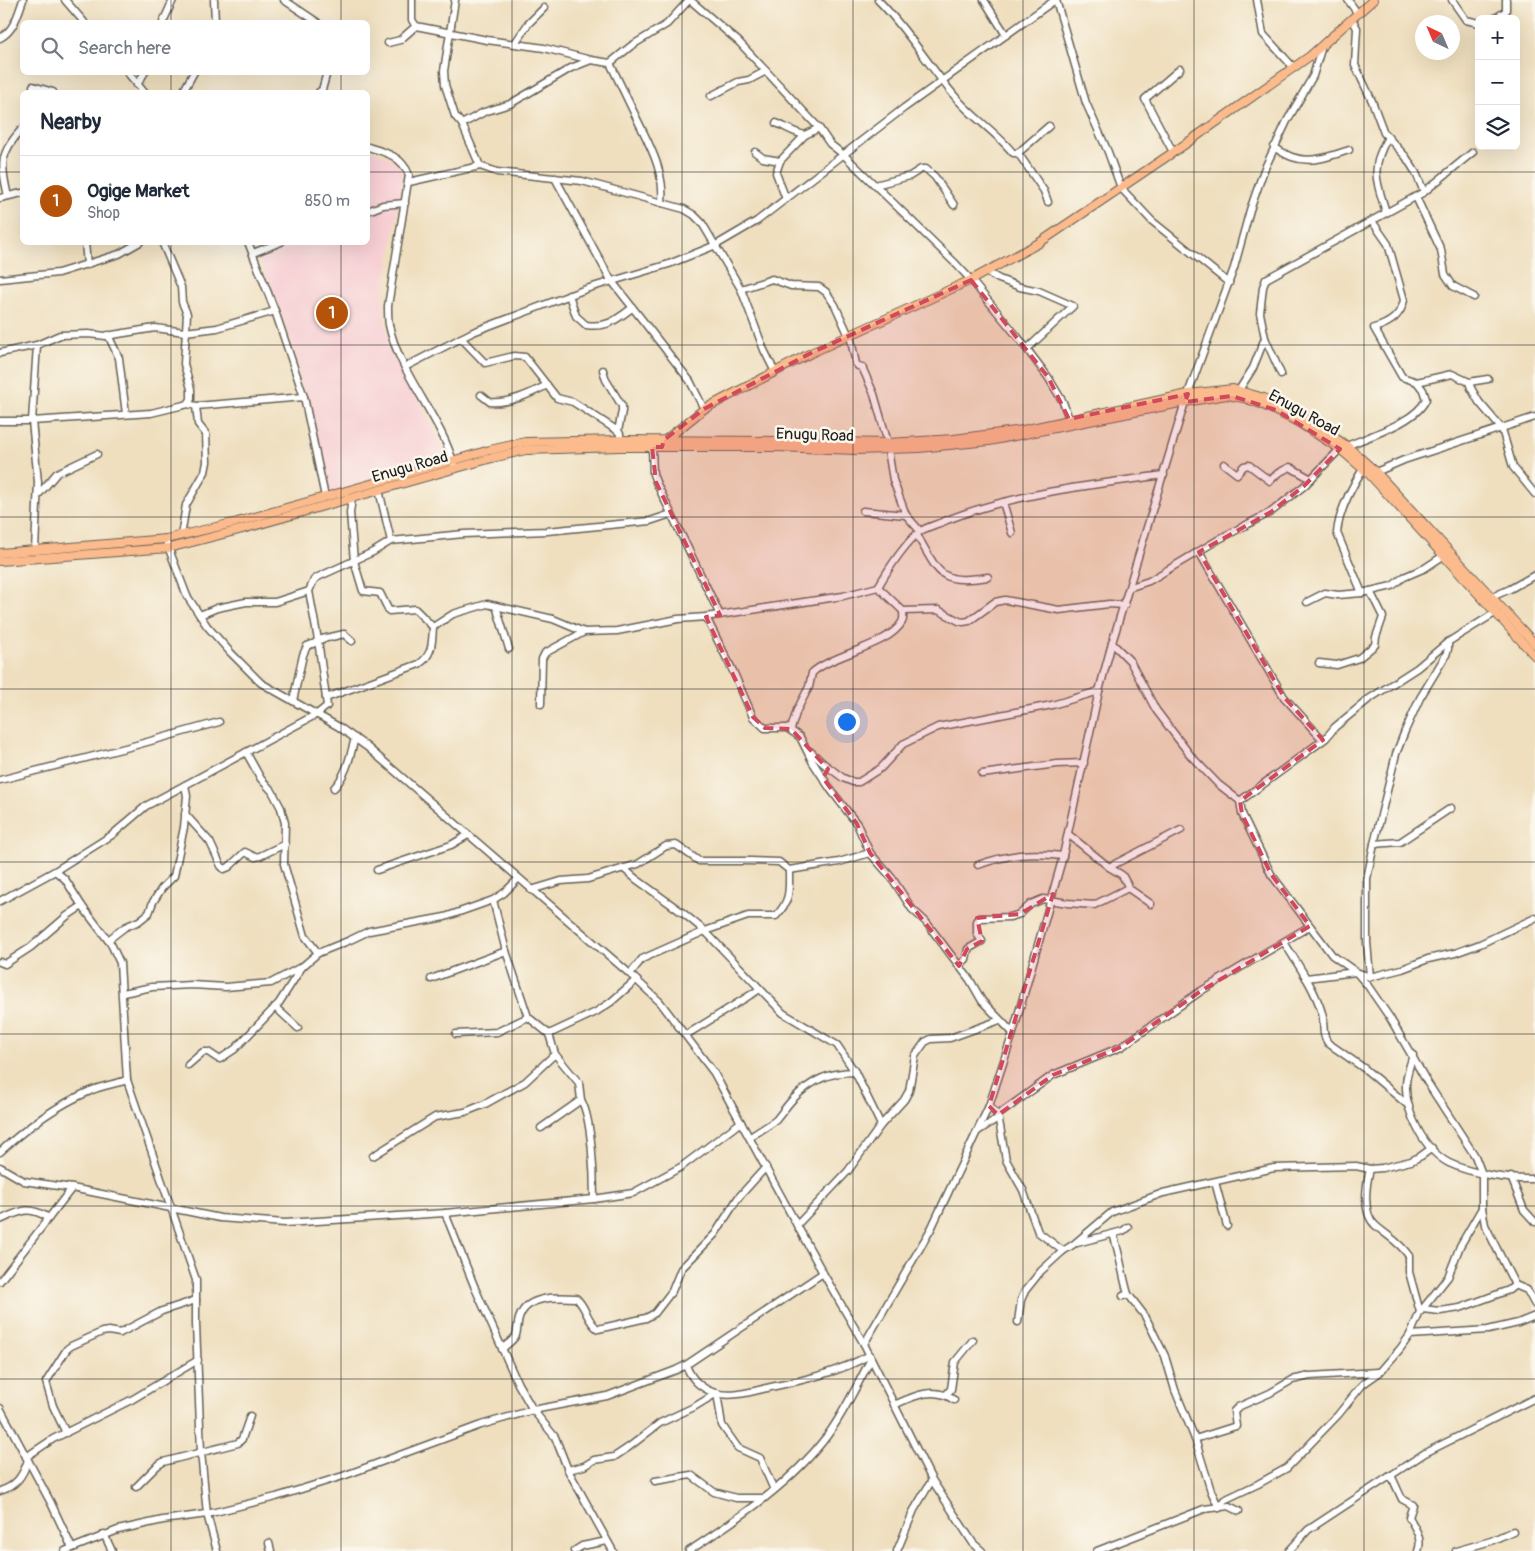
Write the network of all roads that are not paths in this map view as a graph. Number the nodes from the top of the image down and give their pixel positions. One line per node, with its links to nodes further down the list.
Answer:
1 (23, 0): 28 (street)
2 (65, 0): 20 (street)
3 (173, 0): 21 (street)
4 (214, 0): 22 (street)
5 (284, 0): 23 (street)
6 (412, 0): 25 (street)
7 (454, 0): 26 (street)
8 (690, 0): 33 (street); 36 (street)
9 (878, 0): 41 (street)
10 (984, 0): 27 (street)
11 (1055, 0): 27 (street); 72 (street)
12 (1257, 0): 34 (street)
13 (1348, 0): 19 (street)
14 (1373, 0): 19 (main road)
15 (1452, 0): 24 (street)
16 (1506, 0): 18 (street)
17 (544, 8): 30 (street)
18 (1500, 15)
19 (1355, 17): 31 (main road); 56 (street)
20 (82, 20)
21 (164, 20)
22 (214, 20)
23 (314, 20)
24 (1475, 22)
25 (416, 26): 26 (street); 29 (street)
26 (450, 33): 30 (street); 49 (street)
27 (1006, 35): 41 (street)
28 (0, 38)
29 (388, 43)
30 (515, 43): 32 (street)
31 (1322, 46): 34 (main road); 59 (street)
32 (591, 60): 33 (street); 49 (street)
33 (610, 63): 81 (street)
34 (1294, 68): 63 (main road)
35 (1180, 69): 63 (street)
36 (766, 71): 48 (street); 52 (street)
37 (129, 75): 42 (street)
38 (143, 75): 42 (street)
39 (192, 75): 46 (street)
40 (326, 75): 47 (street)
41 (942, 81): 65 (street); 66 (street)
42 (137, 85): 45 (street)
43 (33, 86): 44 (street)
44 (46, 90)
45 (140, 90)
46 (184, 90)
47 (322, 90)
48 (711, 96)
49 (462, 124): 68 (street)
50 (776, 124): 54 (street)
51 (1048, 126): 65 (street)
52 (819, 128): 55 (street); 66 (street)
53 (20, 131): 61 (street)
54 (794, 133): 55 (street); 57 (street)
55 (805, 135): 57 (street)
56 (1388, 137): 73 (street); 84 (street)
57 (797, 142): 67 (street)
58 (370, 148): 70 (street)
59 (1274, 148): 60 (street); 98 (street)
60 (1349, 150)
61 (0, 152): 75 (street)
62 (755, 152): 67 (street)
63 (1173, 152): 72 (main road)
64 (1473, 152): 73 (street)
65 (1018, 153): 79 (street)
66 (844, 154): 71 (street); 78 (street)
67 (780, 161): 78 (street)
68 (480, 166): 69 (street); 70 (street)
69 (555, 178): 81 (street); 96 (street)
70 (409, 182): 80 (street)
71 (875, 185): 82 (street); 97 (street)
72 (1121, 188): 94 (main road); 98 (street)
73 (1424, 192): 76 (street)
74 (20, 193): 75 (street)
75 (8, 196): 77 (street)
76 (1416, 197): 84 (street); 101 (street)
77 (0, 198)
78 (786, 199): 91 (street)
79 (1048, 202)
80 (406, 203): 83 (street); 112 (street)
81 (662, 203): 91 (street)
82 (954, 205)
83 (370, 210)
84 (1386, 212): 85 (street)
85 (1372, 221): 108 (street); 117 (street)
86 (85, 245): 93 (street)
87 (135, 245): 93 (street)
88 (163, 245): 104 (street)
89 (249, 245): 92 (street)
90 (273, 245): 92 (street)
91 (716, 245): 96 (street); 99 (street)
92 (253, 253): 103 (street)
93 (87, 265): 95 (street)
94 (986, 272): 97 (main road); 110 (street)
95 (0, 279)
96 (611, 280): 100 (street); 102 (street)
97 (971, 280): 106 (main road); 110 (street)
98 (1229, 283): 123 (street)
99 (741, 288): 106 (street); 114 (street)
100 (570, 295): 102 (street); 107 (street)
101 (1474, 297)
102 (632, 308): 126 (street)
103 (275, 311): 104 (street); 122 (street)
104 (185, 332): 105 (street); 124 (street)
105 (108, 335): 109 (street); 127 (street)
106 (850, 336): 114 (main road); 137 (street)
107 (462, 338): 112 (street); 119 (street)
108 (1265, 338): 115 (street); 120 (street)
109 (37, 345): 111 (street); 131 (street)
110 (1027, 349): 129 (street)
111 (0, 353)
112 (405, 367): 140 (street)
113 (604, 370): 133 (street)
114 (776, 372): 126 (main road)
115 (1281, 374)
116 (1488, 379): 118 (street)
117 (1417, 382): 118 (street); 138 (street)
118 (1469, 382): 132 (street)
119 (547, 385): 121 (street); 133 (street)
120 (1239, 390): 123 (main road); 138 (main road)
121 (481, 395)
122 (304, 397): 125 (street); 149 (street)
123 (1187, 398): 129 (main road); 137 (main road, Enugu Road); 138 (main road, Enugu Road); 144 (street)
124 (188, 404): 125 (street); 127 (street)
125 (196, 406): 157 (street)
126 (704, 409): 135 (main road)
127 (126, 414): 131 (street)
128 (1535, 417): 132 (street)
129 (1069, 419): 137 (main road)
130 (0, 421): 131 (street)
131 (32, 421): 148 (street)
132 (1502, 429): 143 (street); 147 (street)
133 (618, 431): 134 (street)
134 (620, 440): 135 (main road); 140 (main road)
135 (663, 444): 136 (main road, Enugu Road); 137 (main road, Enugu Road)
136 (652, 447): 140 (main road, Enugu Road); 153 (street)
137 (888, 447): 154 (street)
138 (1344, 448): 142 (main road, Enugu Road); 143 (main road); 145 (street)
139 (97, 454): 148 (street)
140 (454, 464): 146 (main road, Enugu Road); 149 (main road)
141 (1224, 464): 145 (street)
142 (1363, 469): 164 (main road, Enugu Road); 173 (street)
143 (1376, 472): 174 (main road)
144 (1164, 474): 151 (street); 170 (street)
145 (1311, 479): 162 (street)
146 (379, 490): 150 (main road, Enugu Road); 159 (street)
147 (1535, 494)
148 (38, 495): 161 (street)
149 (324, 497): 157 (main road)
150 (352, 498): 160 (main road, Enugu Road); 166 (street)
151 (1003, 502): 155 (street); 156 (street)
152 (863, 511): 154 (street)
153 (671, 514): 159 (street); 180 (street)
154 (906, 515): 155 (street)
155 (919, 533): 168 (street); 169 (street)
156 (1012, 533)
157 (181, 536): 158 (main road)
158 (166, 539): 160 (street); 161 (main road)
159 (391, 540): 166 (street)
160 (168, 548): 165 (main road, Enugu Road); 181 (street)
161 (35, 550): 163 (main road)
162 (1199, 552): 170 (street); 201 (street)
163 (0, 553)
164 (1443, 556): 171 (street); 179 (main road, Enugu Road)
165 (0, 561)
166 (354, 561): 172 (street); 183 (street)
167 (1535, 575): 174 (street)
168 (988, 577)
169 (878, 587): 178 (street); 180 (street)
170 (1130, 587): 176 (street)
171 (1370, 591): 173 (street); 192 (street)
172 (309, 592): 181 (street); 185 (street)
173 (1362, 593): 175 (street)
174 (1492, 597): 189 (main road)
175 (1307, 602)
176 (1124, 604): 178 (street); 188 (street)
177 (496, 606): 183 (street); 184 (street); 190 (street)
178 (903, 610): 199 (street)
179 (1495, 612): 187 (street); 191 (main road, Enugu Road)
180 (720, 614): 182 (street)
181 (200, 615): 195 (street)
182 (706, 617): 184 (street); 199 (street)
183 (434, 627): 194 (street)
184 (584, 632): 196 (street)
185 (318, 640): 186 (street); 194 (street); 195 (street)
186 (352, 641)
187 (1448, 642): 201 (street); 220 (street)
188 (1112, 643): 193 (street); 213 (street)
189 (1535, 644)
190 (509, 649)
191 (1535, 656)
192 (1319, 663)
193 (1099, 691): 205 (street); 207 (street)
194 (326, 698): 197 (street)
195 (293, 701): 197 (street)
196 (541, 704)
197 (317, 714): 200 (street); 203 (street)
198 (219, 722): 210 (street)
199 (792, 729): 202 (street)
200 (355, 738): 212 (street); 218 (street)
201 (1323, 740): 213 (street)
202 (807, 748): 204 (street); 206 (street)
203 (246, 752): 211 (street); 219 (street)
204 (822, 763): 206 (street); 207 (street)
205 (1084, 763): 208 (street); 217 (street)
206 (815, 765): 209 (street)
207 (831, 771): 209 (street)
208 (982, 774)
209 (823, 778): 221 (street)
210 (0, 780)
211 (185, 785): 215 (street); 223 (street)
212 (334, 788)
213 (1240, 801): 240 (street)
214 (1451, 808): 220 (street)
215 (185, 814): 219 (street); 242 (street)
216 (1181, 830): 225 (street)
217 (1068, 834): 222 (street); 225 (street)
218 (468, 835): 227 (street); 231 (street)
219 (286, 844): 245 (street)
220 (1374, 844): 251 (street)
221 (870, 853): 228 (street); 248 (street)
222 (1064, 856): 224 (street); 235 (street)
223 (66, 863): 229 (street); 230 (street)
224 (978, 865)
225 (1108, 867): 232 (street)
226 (623, 868): 228 (street); 233 (street); 241 (street)
227 (377, 870)
228 (789, 870): 241 (street)
229 (55, 871): 230 (street); 236 (street)
230 (65, 879): 238 (street)
231 (518, 879): 233 (street); 234 (street)
232 (1128, 888): 235 (street); 237 (street)
233 (531, 890): 250 (street)
234 (493, 900): 244 (street); 245 (street)
235 (1051, 900): 248 (street); 261 (street)
236 (0, 901)
237 (1151, 904)
238 (82, 906): 242 (street); 246 (street)
239 (1535, 918): 251 (street)
240 (1310, 926): 243 (street); 249 (street)
241 (705, 931): 250 (street); 255 (street)
242 (108, 940): 256 (street)
243 (1284, 942): 252 (street); 273 (street)
244 (506, 952): 253 (street); 258 (street)
245 (318, 953): 247 (street)
246 (0, 962)
247 (303, 966): 256 (street); 257 (street)
248 (959, 966): 259 (street)
249 (1356, 972): 251 (street); 252 (street); 266 (street)
250 (630, 974): 254 (street)
251 (1370, 977)
252 (1306, 978): 272 (street)
253 (431, 979)
254 (636, 980): 263 (street); 264 (street)
255 (760, 989): 264 (street); 268 (street)
256 (123, 993): 269 (street)
257 (275, 1007): 260 (street); 267 (street)
258 (528, 1017): 262 (street); 263 (street)
259 (1000, 1020): 261 (street); 275 (street)
260 (298, 1028)
261 (1013, 1033): 271 (street)
262 (456, 1034)
263 (550, 1034): 265 (street)
264 (686, 1035): 274 (street)
265 (555, 1054): 270 (street); 281 (street)
266 (1413, 1055): 272 (street); 285 (street)
267 (188, 1065)
268 (855, 1072): 275 (street); 278 (street)
269 (127, 1080): 280 (street); 291 (street)
270 (581, 1100): 276 (street); 290 (street)
271 (989, 1106): 273 (street); 277 (street)
272 (1409, 1106): 279 (street)
273 (998, 1117): 277 (street); 302 (street)
274 (742, 1122): 278 (street); 290 (street)
275 (881, 1125): 297 (street)
276 (541, 1128)
277 (978, 1130): 313 (street)
278 (750, 1137): 283 (street)
279 (1432, 1148): 284 (street); 285 (street)
280 (0, 1152)
281 (374, 1156)
282 (0, 1167): 289 (street)
283 (766, 1167): 297 (street); 314 (street)
284 (1370, 1169): 288 (street); 308 (street)
285 (1482, 1174): 286 (street); 292 (street)
286 (1511, 1177): 287 (street); 296 (street)
287 (1535, 1179)
288 (1215, 1182): 298 (street); 301 (street)
289 (72, 1188): 291 (street); 294 (street)
290 (594, 1198): 293 (street)
291 (170, 1208): 293 (street); 306 (street)
292 (1482, 1208): 305 (street); 308 (street)
293 (445, 1212): 314 (street)
294 (49, 1218): 295 (street); 304 (street)
295 (0, 1220)
296 (1535, 1222)
297 (797, 1225): 303 (street)
298 (1227, 1226)
299 (1128, 1227): 300 (street)
300 (1113, 1234): 301 (street); 328 (street)
301 (1074, 1244): 302 (street)
302 (1063, 1251): 310 (street)
303 (823, 1273): 313 (street); 317 (street)
304 (0, 1281)
305 (1515, 1285): 307 (street); 308 (street)
306 (196, 1300): 316 (street); 327 (street)
307 (1535, 1305)
308 (1421, 1311): 311 (street)
309 (1535, 1316): 311 (street)
310 (1018, 1322)
311 (1410, 1335): 318 (street)
312 (973, 1340): 320 (street)
313 (864, 1344): 315 (street)
314 (502, 1349): 325 (street)
315 (870, 1357): 319 (street); 323 (street); 336 (street)
316 (198, 1360): 327 (street); 329 (street)
317 (686, 1365): 319 (street); 325 (street)
318 (1380, 1372): 328 (street); 339 (street)
319 (717, 1393): 331 (street); 336 (street)
320 (946, 1395): 322 (street); 323 (street)
321 (1535, 1398): 332 (street)
322 (954, 1400)
323 (894, 1405): 333 (street)
324 (0, 1408): 330 (street)
325 (533, 1410): 331 (street); 341 (street)
326 (250, 1416): 329 (street)
327 (66, 1433): 330 (street)
328 (1195, 1439): 339 (street)
329 (201, 1452): 335 (street); 341 (street)
330 (27, 1458): 337 (street); 346 (street)
331 (568, 1470): 344 (street)
332 (1391, 1476): 357 (street); 358 (street)
333 (932, 1480): 354 (street); 355 (street)
334 (655, 1481): 338 (street)
335 (136, 1487)
336 (774, 1490): 338 (street)
337 (0, 1491)
338 (763, 1498): 353 (street)
339 (1219, 1508): 340 (street); 356 (street)
340 (1239, 1511)
341 (207, 1514): 343 (street); 349 (street)
342 (1513, 1531): 359 (street)
343 (104, 1534): 346 (street); 348 (street)
344 (607, 1541): 351 (street); 352 (street)
345 (269, 1543): 350 (street)
346 (72, 1548): 347 (street)
347 (65, 1551)
348 (112, 1551)
349 (217, 1551)
350 (271, 1551)
351 (574, 1551)
352 (613, 1551)
353 (689, 1551)
354 (897, 1551)
355 (982, 1551)
356 (1096, 1551)
357 (1289, 1551)
358 (1418, 1551)
359 (1456, 1551)

